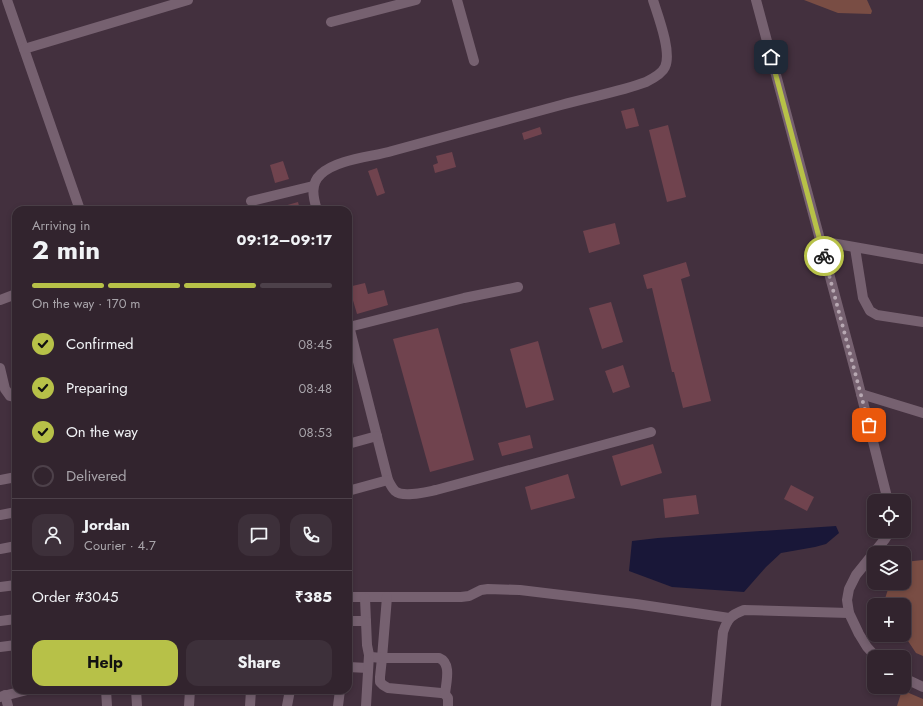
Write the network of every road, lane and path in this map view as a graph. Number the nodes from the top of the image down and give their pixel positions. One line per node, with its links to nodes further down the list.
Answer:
1 (7, 0): 8 (street)
2 (188, 0): 8 (street)
3 (416, 0): 7 (street)
4 (458, 0): 9 (street)
5 (653, 0): 10 (street)
6 (756, 0): 14 (street)
7 (331, 22)
8 (24, 49): 12 (street)
9 (474, 61)
10 (313, 186): 11 (street); 13 (street)
11 (252, 201)
12 (79, 206)
13 (316, 206)
14 (820, 241): 15 (street); 24 (street)
15 (855, 248): 16 (street); 20 (street)
16 (923, 259)
17 (518, 287): 21 (street)
18 (12, 296): 19 (street)
19 (0, 300)
20 (923, 322)
21 (352, 324)
22 (352, 337): 28 (street)
23 (0, 368): 25 (street)
24 (861, 394): 26 (street); 34 (street)
25 (12, 396)
26 (923, 413)
27 (651, 432): 32 (street)
28 (377, 436): 29 (street); 32 (street)
29 (352, 443)
30 (12, 477): 31 (street)
31 (0, 480)
32 (388, 480): 33 (street)
33 (352, 490)
34 (886, 494)
35 (12, 513): 36 (street)
36 (0, 515)
37 (885, 538): 45 (street)
38 (12, 546): 39 (street)
39 (0, 548)
40 (12, 585): 41 (street)
41 (0, 586)
42 (352, 597): 44 (street)
43 (387, 597): 44 (street); 46 (street); 55 (street)
44 (365, 598): 50 (street)
45 (849, 613): 46 (street); 53 (street)
46 (729, 618): 80 (street)
47 (12, 620): 48 (street)
48 (0, 621)
49 (352, 621): 50 (street)
50 (366, 621): 54 (street)
51 (12, 646): 52 (street)
52 (0, 647)
53 (869, 650)
54 (369, 655): 55 (street); 57 (street)
55 (382, 658): 60 (street); 69 (street)
56 (352, 667): 57 (street)
57 (368, 668): 59 (street)
58 (911, 682): 61 (street)
59 (366, 684): 60 (street); 78 (street)
60 (383, 686): 69 (street)
61 (923, 688)
62 (12, 694): 70 (street)
63 (106, 694): 72 (street)
64 (136, 694): 73 (street)
65 (190, 694): 74 (street)
66 (251, 694): 75 (street)
67 (289, 694): 76 (street)
68 (340, 694): 77 (street)
69 (445, 694): 79 (street)
70 (2, 696): 71 (street)
71 (8, 706)
72 (107, 706)
73 (137, 706)
74 (189, 706)
75 (250, 706)
76 (287, 706)
77 (338, 706)
78 (366, 706)
79 (448, 706)
80 (716, 706)

